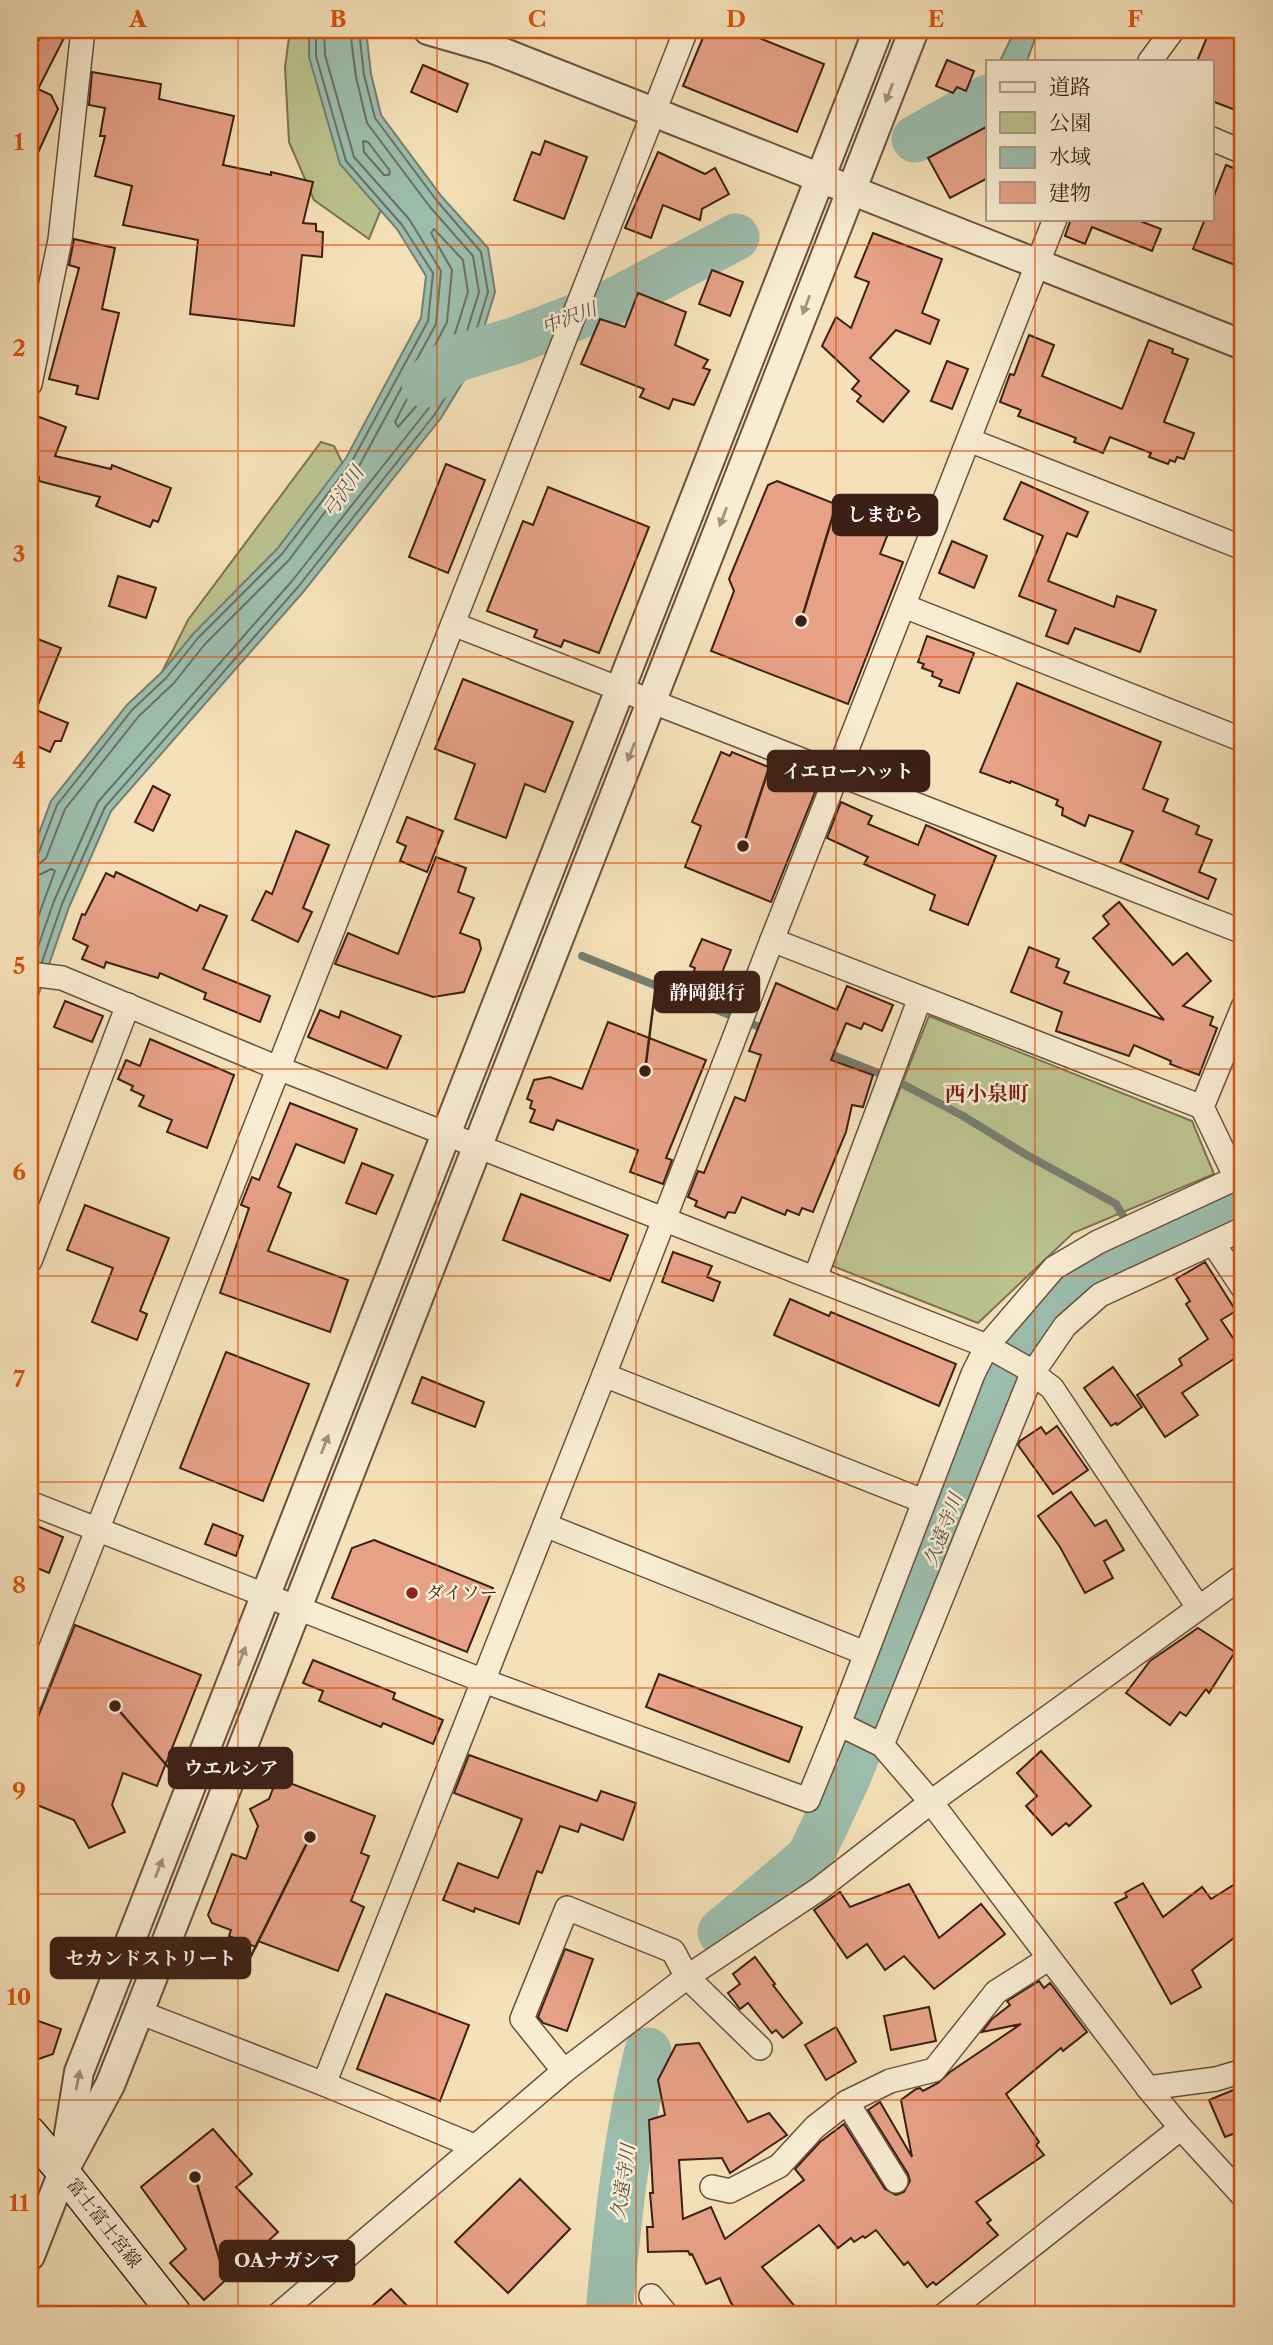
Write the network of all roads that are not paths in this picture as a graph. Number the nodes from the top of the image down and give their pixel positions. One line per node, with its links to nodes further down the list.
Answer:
1 (83, 30): 17 (street)
2 (428, 30): 7 (street)
3 (687, 30): 9 (street)
4 (878, 30): 12 (street)
5 (914, 30): 13 (street, one-way to 13)
6 (1173, 30): 8 (street)
7 (498, 40): 9 (street)
8 (1151, 60)
9 (654, 112): 12 (street); 21 (street)
10 (1214, 140): 11 (street)
11 (1243, 152)
12 (820, 177): 13 (street); 22 (street)
13 (852, 190): 15 (street); 23 (street, one-way to 23)
14 (1055, 220): 15 (street)
15 (1038, 264): 16 (street); 18 (street)
16 (1243, 345)
17 (30, 384)
18 (969, 440): 19 (street); 20 (street)
19 (1243, 548)
20 (904, 606): 24 (street); 25 (street)
21 (453, 624): 22 (street); 32 (street)
22 (622, 688): 23 (street); 34 (street)
23 (652, 700): 25 (street); 35 (street, one-way to 35)
24 (1243, 740)
25 (837, 773): 26 (street); 27 (street)
26 (1243, 932)
27 (772, 940): 29 (street); 37 (street)
28 (30, 974): 30 (street)
29 (920, 998): 33 (street); 41 (street)
30 (128, 1005): 32 (street); 40 (street)
31 (1243, 1007): 33 (street)
32 (278, 1068): 34 (street); 49 (street)
33 (1202, 1107): 36 (street)
34 (446, 1134): 35 (street); 51 (street, one-way to 34)
35 (478, 1146): 37 (street); 53 (street)
36 (1239, 1177): 43 (street)
37 (664, 1219): 41 (street); 45 (street)
38 (1243, 1229): 39 (street)
39 (1213, 1243): 42 (street); 44 (street)
40 (30, 1261)
41 (815, 1279): 43 (street)
42 (1243, 1288)
43 (993, 1349): 44 (street); 46 (street)
44 (1027, 1370): 52 (street); 58 (street)
45 (604, 1375): 46 (street); 48 (street)
46 (923, 1501): 54 (street)
47 (30, 1503): 49 (street)
48 (545, 1525): 54 (street); 55 (street)
49 (98, 1528): 51 (street); 56 (street)
50 (1243, 1576): 52 (street)
51 (266, 1595): 53 (street); 72 (street, one-way to 51)
52 (1198, 1607): 59 (street)
53 (298, 1608): 55 (street); 62 (street)
54 (866, 1653): 57 (street)
55 (484, 1681): 57 (street); 66 (street)
56 (30, 1701)
57 (843, 1726): 58 (street)
58 (877, 1742): 59 (street)
59 (931, 1802): 60 (street); 61 (street)
60 (1048, 1959): 67 (street); 68 (street)
61 (687, 1977): 63 (street); 64 (street); 64 (street)
62 (139, 2012): 66 (street); 72 (street)
63 (760, 2048)
64 (564, 2071): 71 (street)
65 (1243, 2071): 67 (street)
66 (324, 2084): 71 (street)
67 (1148, 2088): 69 (street)
68 (847, 2102): 73 (street); 74 (street)
69 (1181, 2128): 75 (street); 81 (street)
70 (30, 2133): 72 (main road, 富士富士宮線)
71 (474, 2146): 79 (street)
72 (63, 2172): 76 (street); 78 (main road, 富士富士宮線)
73 (896, 2181)
74 (712, 2187)
75 (1243, 2196)
76 (30, 2256)
77 (651, 2296): 80 (street)
78 (176, 2315)
79 (278, 2315)
80 (667, 2315)
81 (944, 2315)

